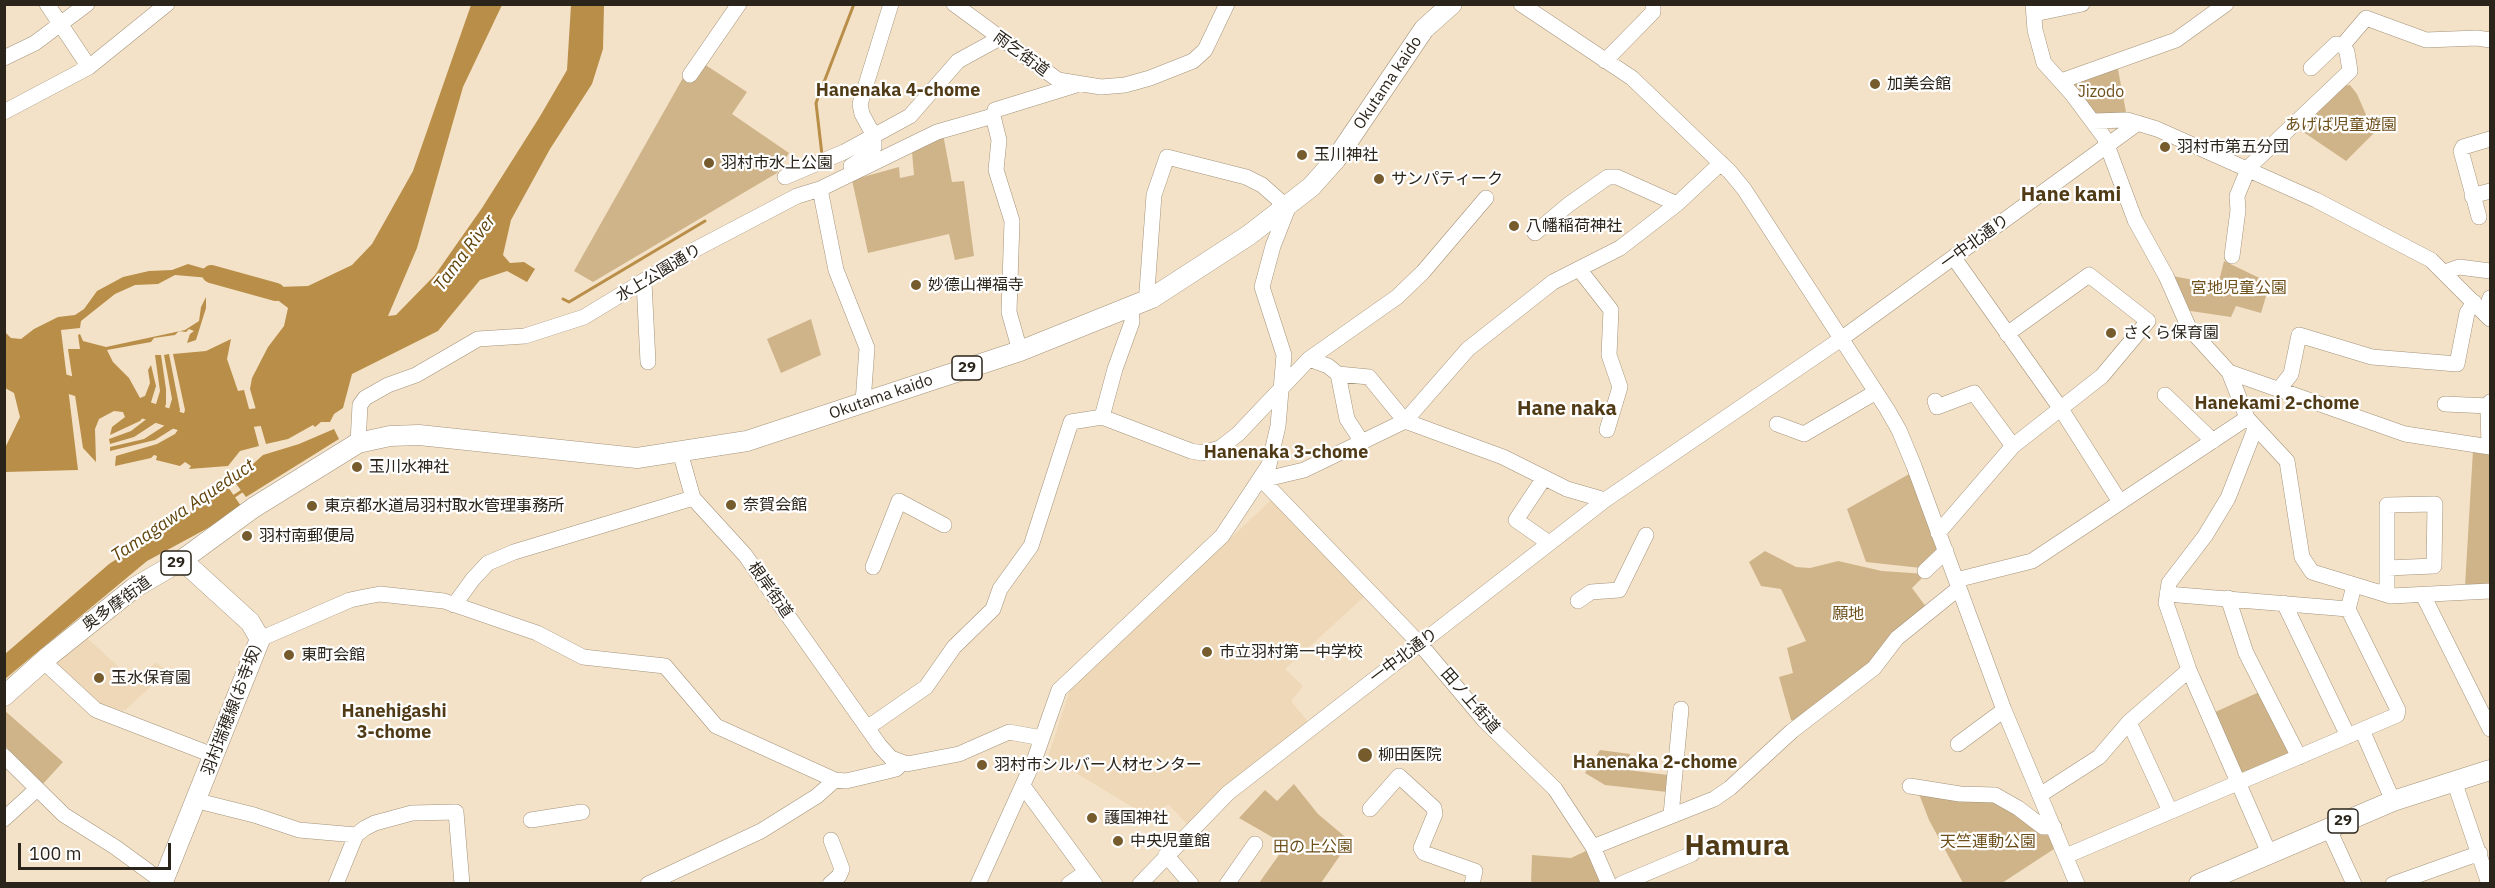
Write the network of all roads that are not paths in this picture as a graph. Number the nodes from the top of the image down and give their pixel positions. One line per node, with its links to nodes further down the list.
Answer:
1 (47, 4): 14 (street)
2 (87, 4): 14 (street)
3 (167, 4): 20 (street)
4 (739, 4): 22 (street)
5 (891, 4): 29 (street)
6 (954, 4): 15 (street, 雨乞街道)
7 (1227, 4): 24 (street)
8 (1521, 4): 19 (street)
9 (1653, 4): 19 (street)
10 (2082, 4): 13 (street)
11 (2226, 4): 23 (street)
12 (1446, 7): 40 (main road, Okutama kaido / 29)
13 (2034, 9): 23 (street)
14 (60, 24): 18 (street); 20 (street)
15 (1000, 38): 24 (street, 雨乞街道); 29 (street)
16 (2490, 40): 17 (street)
17 (2343, 45): 21 (street); 33 (street)
18 (4, 58)
19 (1605, 61): 32 (street)
20 (89, 67): 25 (street)
21 (2312, 68)
22 (690, 75)
23 (2061, 81): 27 (street)
24 (1076, 85): 26 (street, 雨乞街道)
25 (4, 112)
26 (993, 116): 35 (street, 水上公園通り); 55 (street)
27 (2093, 121): 28 (street); 31 (street)
28 (2138, 123): 31 (street, 一中北通り); 33 (street)
29 (874, 136): 34 (street); 35 (street)
30 (2490, 139): 37 (street)
31 (2106, 147): 44 (street, 一中北通り); 58 (street)
32 (1721, 164): 39 (street); 54 (street)
33 (2249, 167): 43 (street); 47 (street)
34 (785, 177)
35 (820, 189): 48 (street, 水上公園通り); 65 (street)
36 (2490, 191): 37 (street)
37 (2472, 196): 41 (street)
38 (1486, 198): 56 (street)
39 (1677, 204): 42 (street); 45 (street)
40 (1288, 208): 49 (main road, Okutama kaido / 29); 49 (street); 60 (street)
41 (2479, 217)
42 (1535, 233)
43 (2232, 256)
44 (1954, 258): 53 (street); 54 (street, 一中北通り)
45 (1579, 269): 70 (street); 73 (street)
46 (2490, 271): 47 (street)
47 (2445, 272): 52 (street)
48 (644, 282): 57 (street); 76 (street, 水上公園通り)
49 (1152, 298): 51 (main road, Okutama kaido / 29)
50 (2490, 298): 52 (street)
51 (1131, 308): 55 (main road, Okutama kaido / 29); 69 (street)
52 (2483, 312): 61 (street)
53 (2007, 334): 68 (street); 68 (street)
54 (1841, 339): 62 (street); 83 (street, 一中北通り)
55 (1020, 351): 65 (main road, Okutama kaido / 29)
56 (1309, 359): 59 (street); 60 (street)
57 (648, 362)
58 (2229, 372): 61 (street); 71 (street)
59 (1338, 374): 70 (street); 75 (street)
60 (1283, 384): 69 (street); 81 (street)
61 (2280, 388): 78 (street)
62 (1876, 392): 72 (street); 86 (street)
63 (2165, 395): 74 (street)
64 (1935, 401): 77 (street)
65 (863, 402): 79 (main road, Okutama kaido / 29)
66 (2490, 404): 67 (street); 78 (street)
67 (2445, 405)
68 (2061, 408): 77 (street); 84 (street)
69 (1102, 417): 115 (street)
70 (1405, 421): 75 (street); 80 (street)
71 (2251, 423): 74 (street); 95 (street); 97 (street)
72 (1777, 424)
73 (1607, 430)
74 (2213, 441): 84 (street)
75 (1362, 442): 81 (street)
76 (358, 443): 79 (main road, Okutama kaido / 29); 90 (main road, 奥多摩街道 / 29)
77 (2013, 446): 86 (street)
78 (2490, 447)
79 (680, 452): 82 (street, 根岸街道)
80 (1544, 478): 83 (street); 88 (street)
81 (1262, 480): 106 (street, 田ノ上街道); 118 (street)
82 (693, 498): 103 (street); 115 (street, 根岸街道)
83 (1605, 500): 88 (street, 一中北通り)
84 (2121, 502): 94 (street)
85 (944, 525): 91 (street)
86 (1938, 533): 89 (street)
87 (1646, 535): 101 (street)
88 (1549, 543): 106 (street, 一中北通り)
89 (1946, 551): 93 (street); 94 (street)
90 (182, 560): 105 (main road, 羽村瑞穂線(お寺坂)); 107 (main road, 奥多摩街道 / 29)
91 (873, 567)
92 (2387, 568): 92 (street); 98 (street)
93 (1925, 571)
94 (1958, 584): 112 (street); 137 (street)
95 (2354, 586): 98 (street); 104 (street)
96 (2490, 591): 99 (street)
97 (2167, 594): 100 (street); 108 (street)
98 (2386, 595): 99 (street)
99 (2428, 595): 109 (street)
100 (2228, 598): 102 (street); 122 (street)
101 (1578, 601)
102 (2284, 603): 104 (street); 117 (street)
103 (454, 605): 105 (street); 125 (street)
104 (2348, 609): 117 (street)
105 (260, 639): 121 (main road, 羽村瑞穂線(お寺坂))
106 (1420, 644): 145 (street, 田ノ上街道); 149 (street, 一中北通り)
107 (43, 661): 110 (main road, 奥多摩街道 / 29); 121 (street)
108 (2189, 670): 114 (street); 127 (street)
109 (2468, 676): 113 (street); 116 (street)
110 (4, 696)
111 (1681, 709): 137 (street)
112 (2004, 710): 119 (street); 131 (street)
113 (2490, 711)
114 (2129, 722): 131 (street); 135 (street)
115 (867, 728): 123 (street, 根岸街道)
116 (2490, 729)
117 (2355, 733): 122 (street); 133 (street)
118 (1035, 736): 123 (street); 128 (street)
119 (1958, 744)
120 (4, 756): 130 (street)
121 (215, 756): 132 (main road, 羽村瑞穂線(お寺坂))
122 (2299, 757): 127 (street)
123 (902, 764): 125 (street)
124 (2490, 770): 126 (main road, 29)
125 (835, 780): 155 (street)
126 (2454, 781): 133 (main road, 29); 146 (street)
127 (2237, 782): 135 (street); 148 (street)
128 (1023, 786): 151 (street); 157 (street)
129 (1910, 786): 141 (street)
130 (38, 789): 138 (street); 152 (street)
131 (2040, 795): 141 (street)
132 (198, 801): 142 (street); 152 (main road, 羽村瑞穂線(お寺坂))
133 (2393, 801): 140 (main road, 29)
134 (1370, 809): 162 (street)
135 (2170, 811): 150 (street)
136 (582, 812): 139 (street)
137 (1671, 815): 145 (street)
138 (4, 819)
139 (531, 820)
140 (2328, 827): 148 (main road, 29); 167 (street)
141 (2054, 828): 150 (street)
142 (356, 835): 153 (street); 154 (street)
143 (831, 840): 156 (street)
144 (1255, 844): 161 (street)
145 (1593, 847): 163 (street, 田ノ上街道)
146 (2480, 853): 168 (street); 169 (street)
147 (1692, 854): 164 (street)
148 (2269, 854): 166 (main road, 29)
149 (1166, 855): 159 (street, 一中北通り); 160 (street)
150 (2066, 856): 165 (street)
151 (1090, 878): 158 (street)
152 (162, 883)
153 (336, 884)
154 (462, 884)
155 (648, 884)
156 (830, 884)
157 (978, 884)
158 (1069, 884)
159 (1140, 884)
160 (1191, 884)
161 (1227, 884)
162 (1472, 884)
163 (1609, 884)
164 (1621, 884)
165 (2078, 884)
166 (2199, 884)
167 (2354, 884)
168 (2393, 884)
169 (2489, 884)

